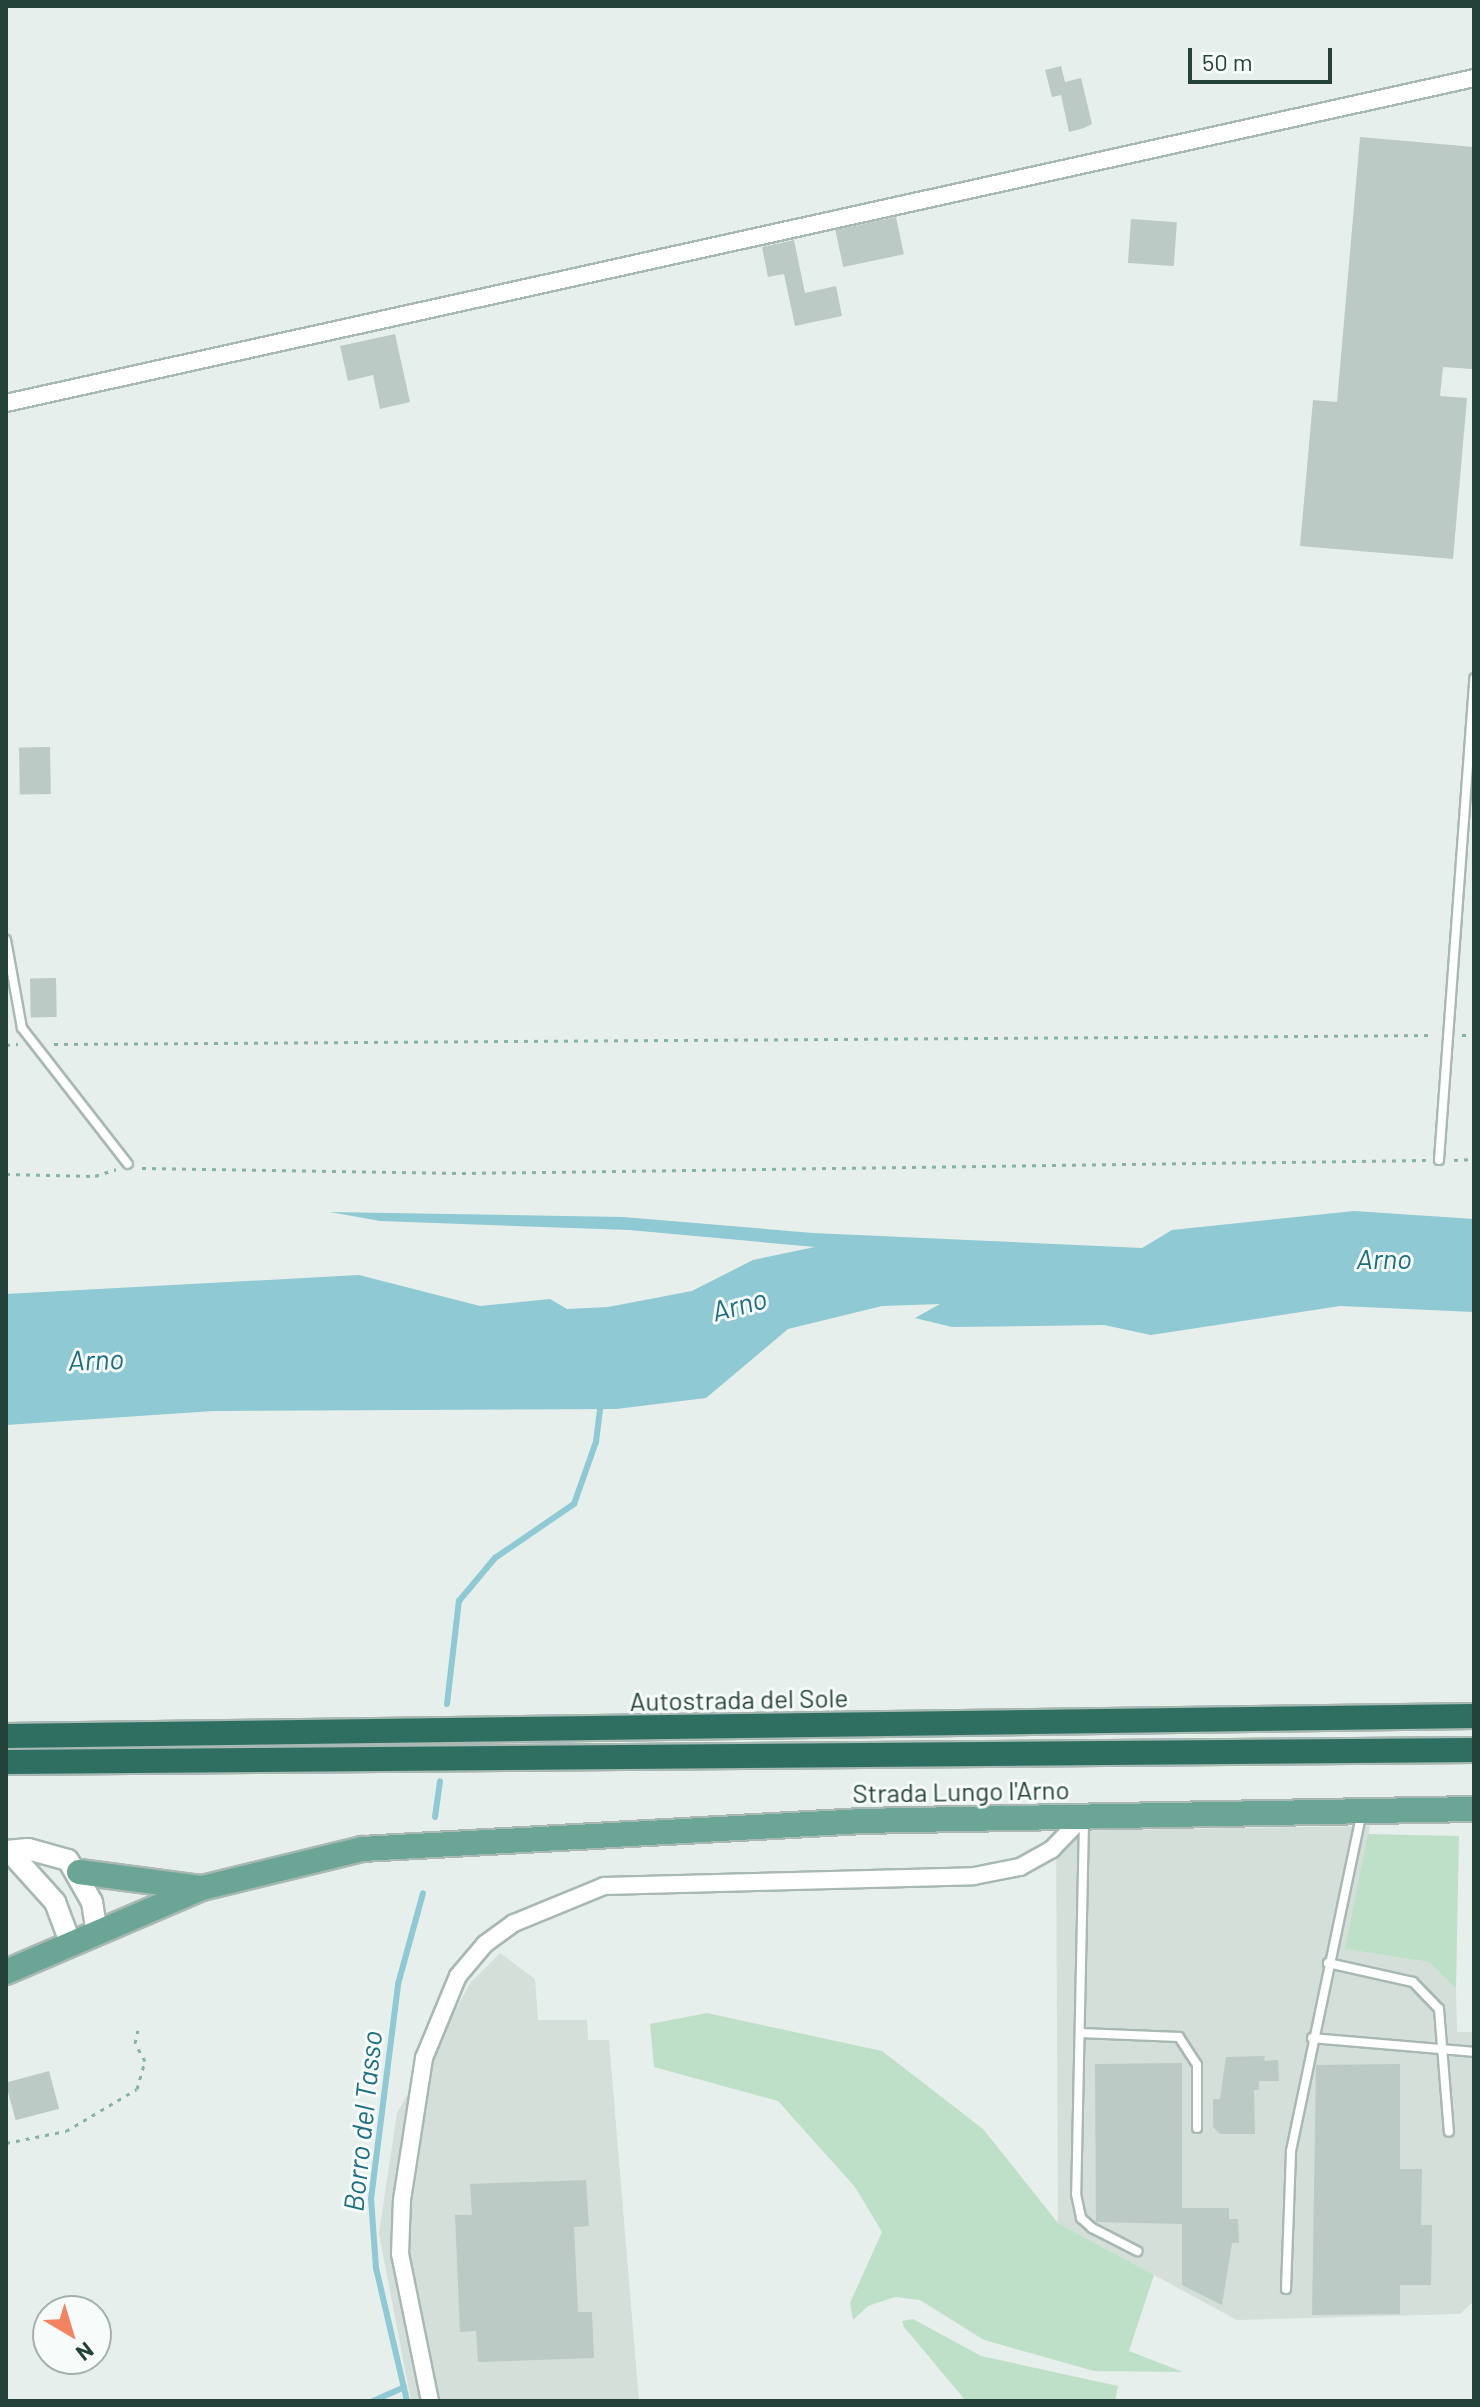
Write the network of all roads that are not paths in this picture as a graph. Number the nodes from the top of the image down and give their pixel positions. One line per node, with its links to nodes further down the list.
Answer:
1 (1474, 78): 2 (street)
2 (6, 403)
3 (1474, 678): 5 (lane)
4 (6, 940): 6 (lane)
5 (1439, 1160)
6 (128, 1164)
7 (1474, 1716): 8 (highway, Autostrada del Sole)
8 (6, 1736)
9 (1474, 1750): 10 (highway)
10 (6, 1762)
11 (1474, 1809): 12 (main road, Strada Lungo l'Arno)
12 (1362, 1810): 13 (main road, Strada Lungo l'Arno); 19 (lane)
13 (1084, 1816): 16 (main road, Strada Lungo l'Arno); 21 (lane); 29 (street)
14 (7, 1851): 15 (street); 18 (street)
15 (79, 1872): 16 (main road); 17 (street)
16 (202, 1888): 17 (main road)
17 (97, 1932): 18 (main road)
18 (70, 1942): 20 (main road)
19 (1328, 1963): 22 (lane); 23 (lane)
20 (6, 1972)
21 (1080, 2033): 25 (lane); 27 (lane)
22 (1312, 2038): 23 (lane); 28 (lane)
23 (1439, 2051): 24 (lane); 26 (lane)
24 (1474, 2052)
25 (1197, 2128)
26 (1449, 2132)
27 (1137, 2251)
28 (1286, 2289)
29 (430, 2401)

